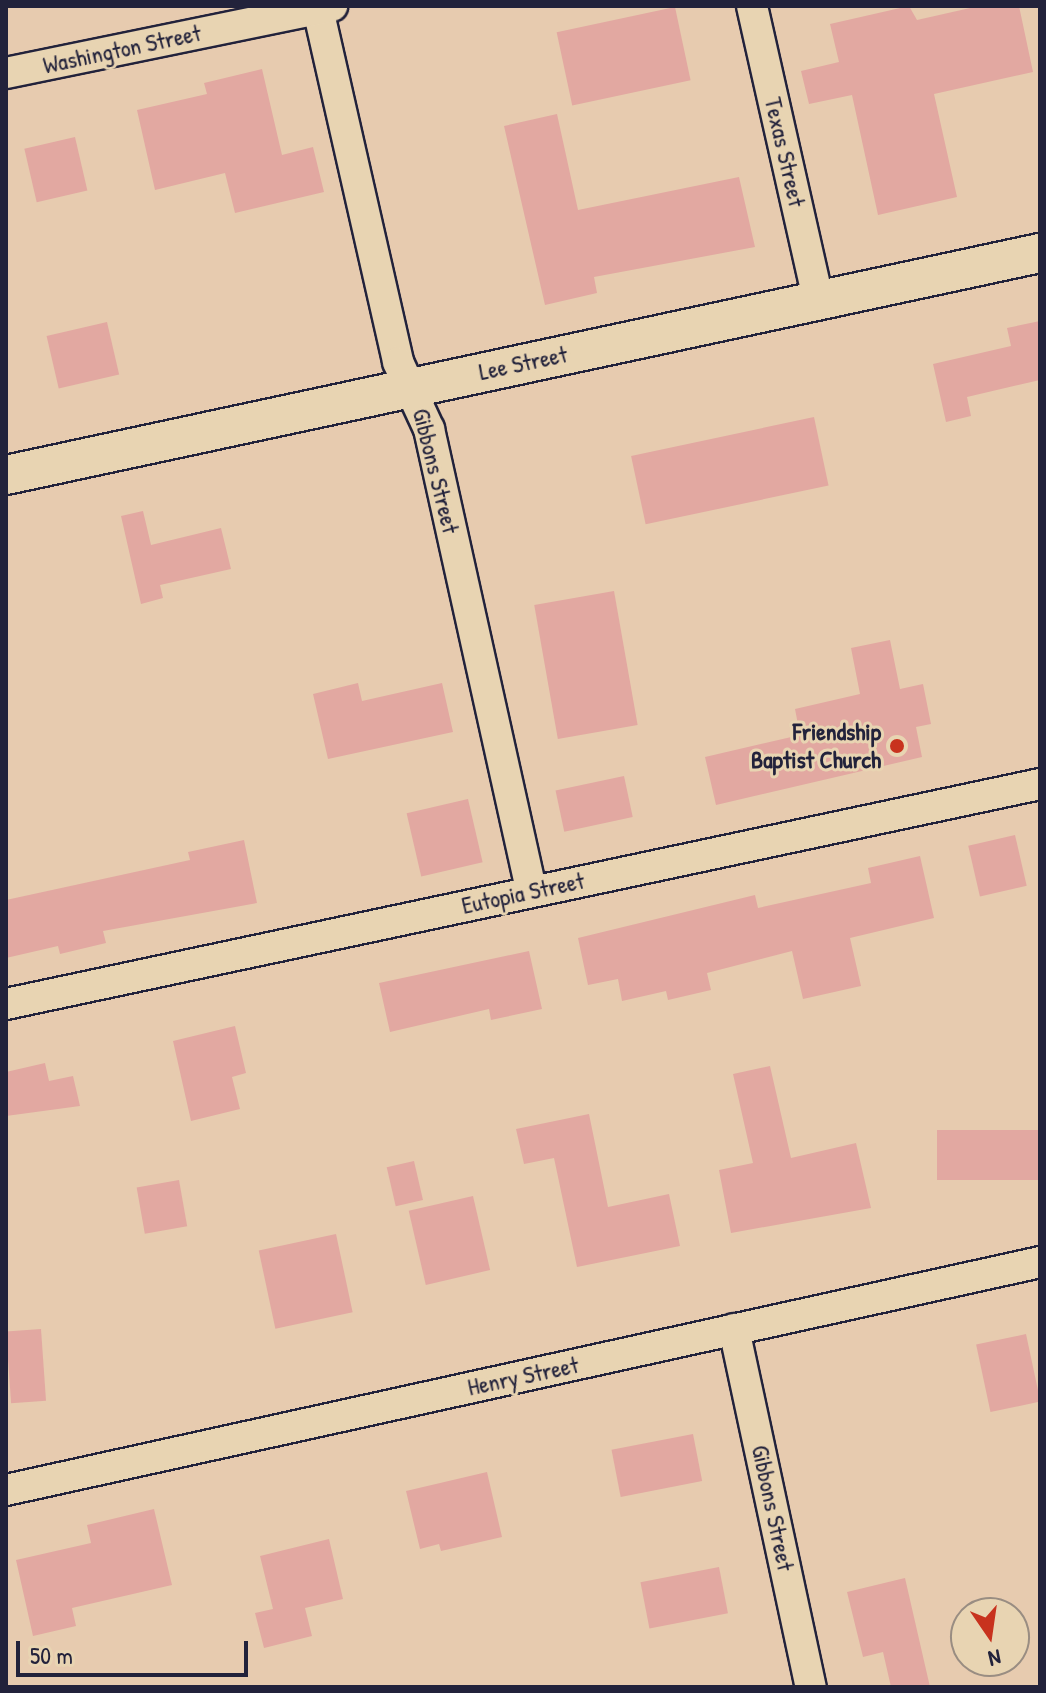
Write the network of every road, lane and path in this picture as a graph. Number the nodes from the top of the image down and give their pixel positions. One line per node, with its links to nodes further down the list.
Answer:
1 (752, 6): 5 (street, Texas Street)
2 (325, 7): 3 (street, Washington Street); 6 (street, Gibbons Street)
3 (6, 73)
4 (1040, 253): 5 (main road, Lee Street)
5 (818, 298): 6 (main road, Lee Street)
6 (413, 387): 7 (main road, Lee Street); 9 (street, Gibbons Street)
7 (6, 475)
8 (1040, 784): 9 (street, Eutopia Street)
9 (531, 890): 10 (street, Eutopia Street)
10 (6, 1004)
11 (1040, 1262): 12 (street, Henry Street)
12 (734, 1329): 13 (street, Henry Street); 14 (street, Gibbons Street)
13 (6, 1490)
14 (811, 1687)

